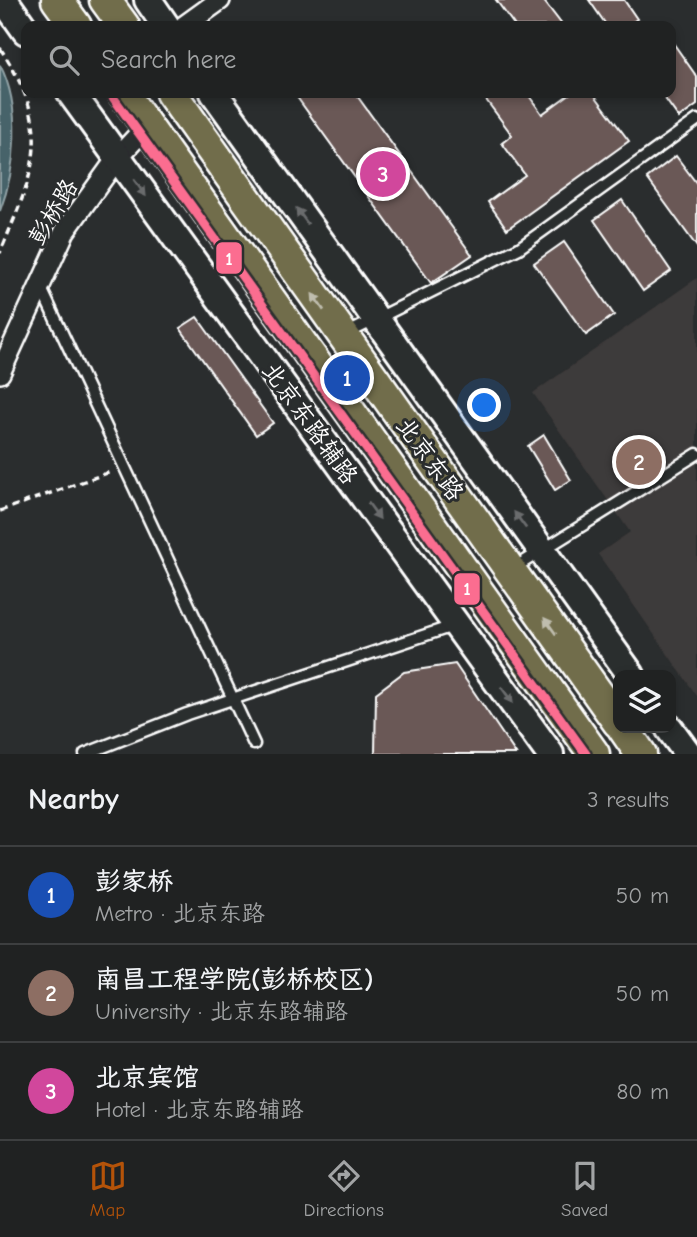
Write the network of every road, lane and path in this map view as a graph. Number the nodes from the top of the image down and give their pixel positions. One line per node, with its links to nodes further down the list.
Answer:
1 (4, 0): 10 (main road)
2 (57, 0): 6 (main road)
3 (105, 0): 7 (main road)
4 (148, 0): 8 (main road)
5 (219, 0): 9 (street)
6 (72, 21)
7 (120, 21)
8 (163, 21)
9 (190, 21)
10 (21, 24)
11 (0, 48): 12 (path)
12 (21, 84)
13 (27, 98): 21 (path)
14 (75, 98): 20 (main road, 北京东路辅路)
15 (127, 98): 19 (main road, 北京东路)
16 (175, 98): 24 (main road, 北京东路, one-way to 16)
17 (218, 98): 23 (main road, one-way to 17)
18 (697, 120): 23 (lane)
19 (147, 126): 20 (street, 彭桥路); 40 (main road, 北京东路)
20 (118, 157): 22 (street, 彭桥路); 31 (main road, 北京东路辅路, one-way to 31)
21 (0, 253)
22 (40, 286): 25 (street, 彭桥路); 27 (lane)
23 (376, 319): 24 (lane); 29 (main road, one-way to 23)
24 (342, 336): 30 (main road, 北京东路)
25 (0, 373)
26 (697, 454): 29 (lane)
27 (125, 467): 28 (path); 33 (lane)
28 (0, 511)
29 (542, 551): 30 (lane); 32 (main road)
30 (510, 570): 34 (main road, 北京东路, one-way to 30)
31 (456, 625): 33 (lane); 39 (main road, 北京东路辅路, one-way to 39)
32 (627, 670)
33 (233, 698): 37 (lane); 38 (lane)
34 (613, 715)
35 (626, 733): 41 (main road)
36 (673, 733): 42 (main road)
37 (254, 744)
38 (85, 754)
39 (550, 754)
40 (594, 754)
41 (641, 754)
42 (688, 754)

